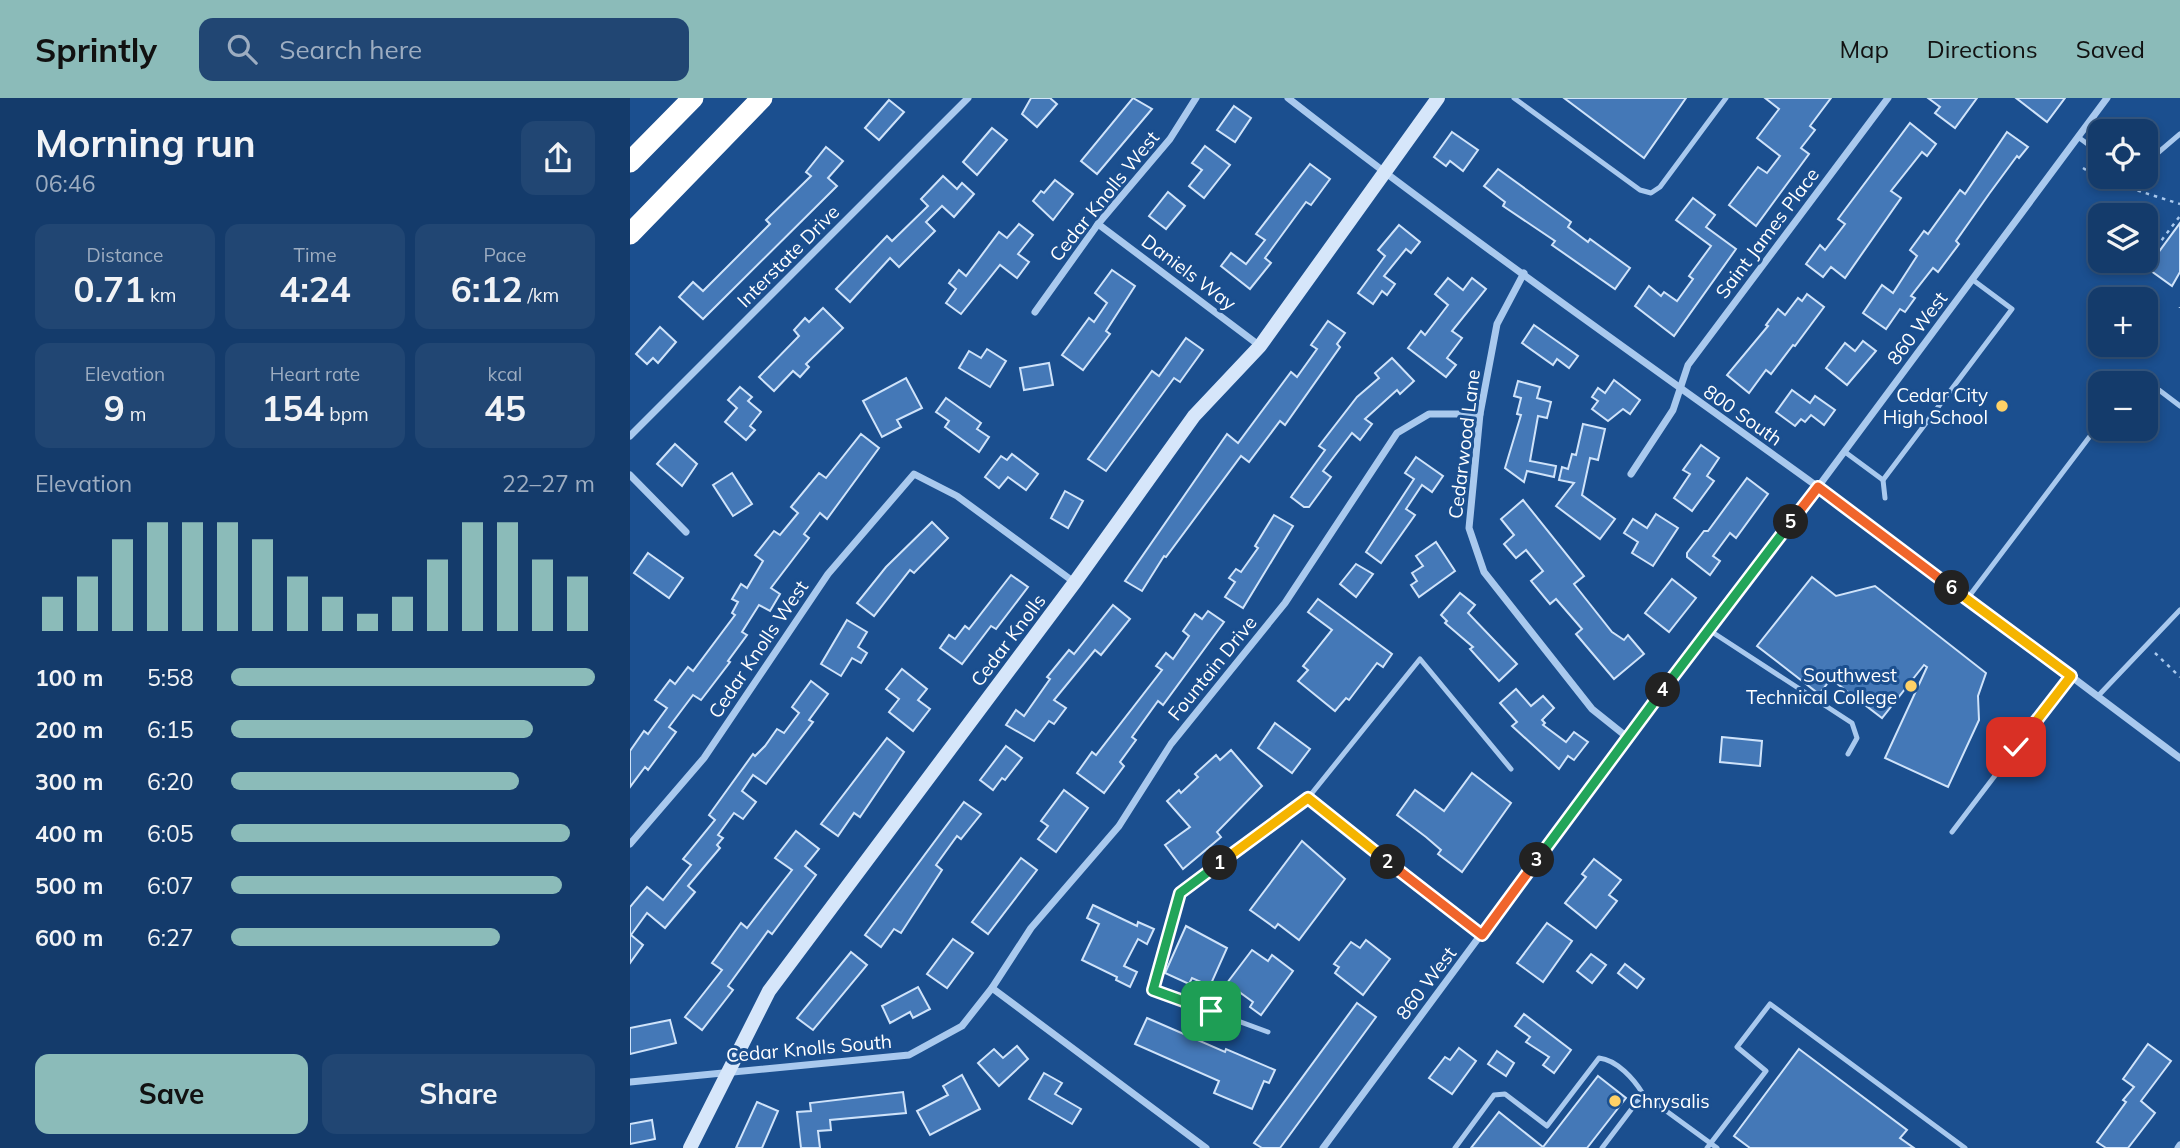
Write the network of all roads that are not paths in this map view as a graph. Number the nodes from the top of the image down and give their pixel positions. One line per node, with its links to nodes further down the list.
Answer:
1 (693, 98): 15 (highway)
2 (761, 98): 18 (highway)
3 (968, 98): 27 (street, Interstate Drive)
4 (1196, 98): 17 (street, Cedar Knolls West)
5 (1288, 98): 16 (street, 800 South)
6 (1438, 98): 16 (street, Cedar Knolls)
7 (1514, 98): 8 (lane)
8 (1726, 98)
9 (1888, 98): 23 (street, Saint James Place)
10 (2107, 98): 12 (street, 860 West)
11 (2180, 135): 14 (lane)
12 (2078, 137): 13 (lane); 20 (street, 860 West)
13 (2088, 144)
14 (2158, 153)
15 (630, 162)
16 (1383, 172): 19 (street, 800 South); 22 (street, Cedar Knolls)
17 (1098, 224): 21 (street, Cedar Knolls West); 22 (street, Daniels Way)
18 (630, 234)
19 (1524, 273): 23 (street, 800 South); 26 (street, Cedarwood Lane)
20 (1973, 280): 29 (street, 860 West); 32 (lane)
21 (1035, 312)
22 (1261, 346): 36 (street, Cedar Knolls)
23 (1679, 390): 30 (street, Saint James Place); 33 (street, 800 South)
24 (2158, 390): 25 (lane)
25 (2180, 406)
26 (1480, 414): 42 (street, Cedarwood Lane); 50 (street, Fountain Drive)
27 (630, 436)
28 (2088, 439): 37 (lane)
29 (1845, 452): 32 (lane); 33 (street, 860 West)
30 (1631, 474)
31 (630, 475): 35 (street)
32 (1883, 480): 34 (lane)
33 (1818, 487): 37 (street, 800 South); 39 (street, 860 West)
34 (1885, 498)
35 (686, 532)
36 (1075, 582): 48 (street, Cedar Knolls West); 52 (street, Cedar Knolls)
37 (1967, 599): 40 (street, 800 South)
38 (2180, 610): 41 (lane)
39 (1709, 630): 42 (street, 860 West); 43 (lane)
40 (2071, 676): 41 (street, 800 South); 47 (lane)
41 (2098, 696): 44 (street, 800 South)
42 (1627, 737): 49 (street, 860 West)
43 (1848, 754)
44 (2180, 758)
45 (1511, 768): 46 (lane)
46 (1308, 798): 49 (lane); 51 (lane)
47 (1952, 832)
48 (630, 844)
49 (1482, 935): 58 (street, 860 West)
50 (992, 988): 52 (street, Cedar Knolls South); 57 (street)
51 (1268, 1032)
52 (727, 1072): 53 (street, Cedar Knolls South); 56 (street, Cedar Knolls)
53 (630, 1082)
54 (1643, 1094): 55 (lane); 59 (lane); 60 (lane)
55 (1709, 1146): 61 (lane); 62 (lane)
56 (690, 1148)
57 (1206, 1148)
58 (1323, 1148)
59 (1455, 1148)
60 (1602, 1148)
61 (1717, 1148)
62 (1965, 1148)

